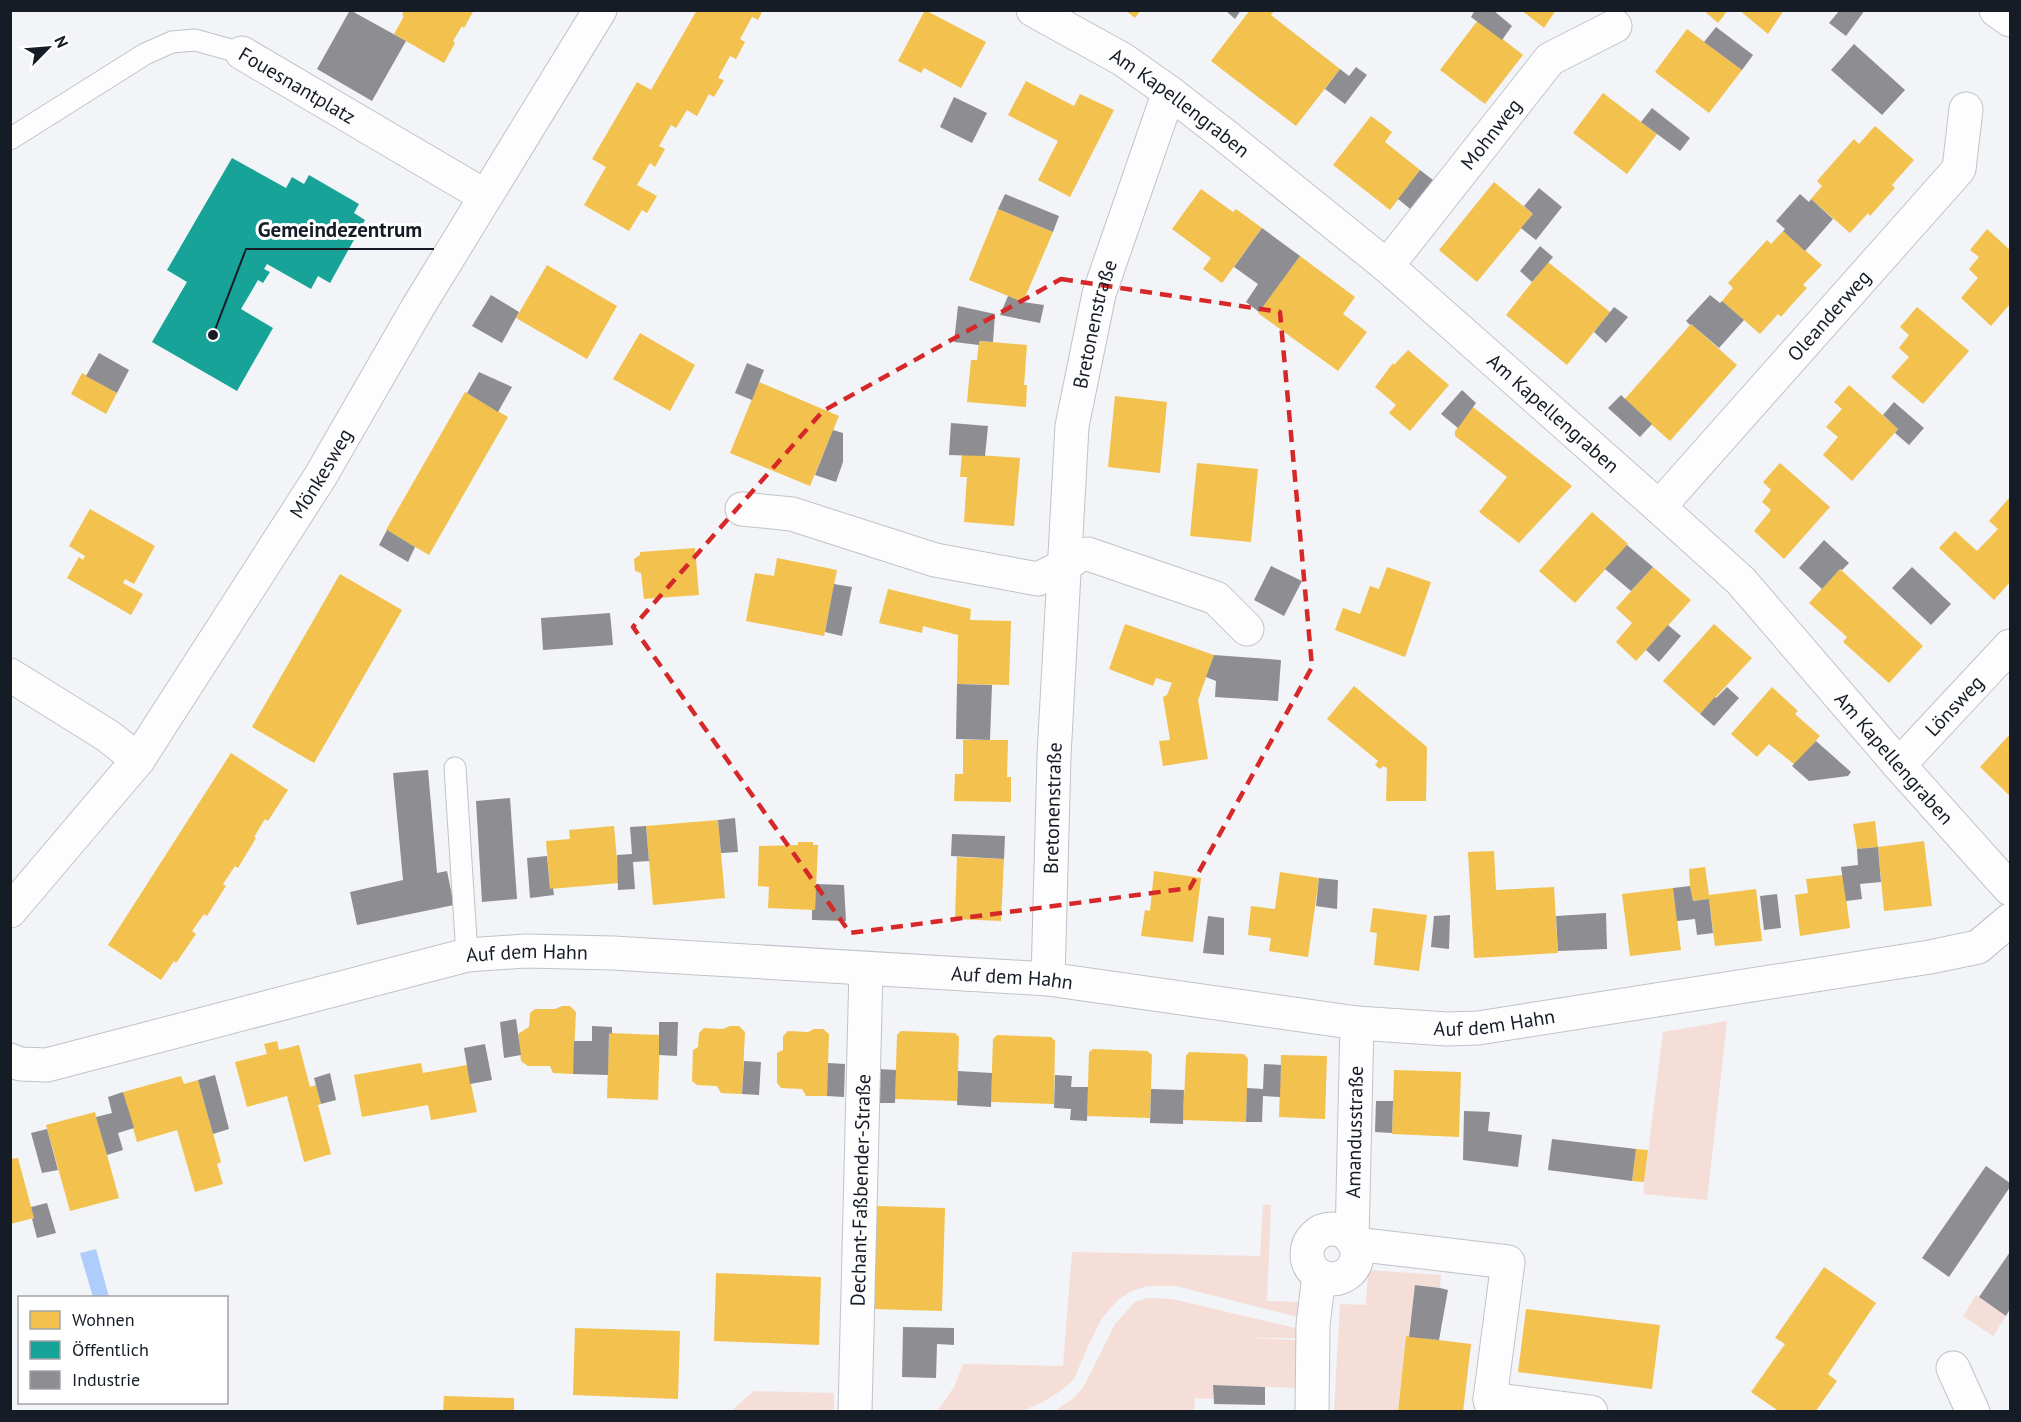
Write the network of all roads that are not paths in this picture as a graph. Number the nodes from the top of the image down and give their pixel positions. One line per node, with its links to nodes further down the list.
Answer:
1 (600, 10): 10 (street, Mönkesweg)
2 (1033, 10): 7 (street, Am Kapellengraben)
3 (1996, 10): 4 (street)
4 (2010, 20)
5 (1615, 26): 11 (street, Mohnweg)
6 (242, 53): 9 (lane, Fouesnantplatz); 10 (street, Fouesnantplatz)
7 (1169, 92): 11 (street, Am Kapellengraben); 14 (street, Bretonenstraße)
8 (1966, 109): 12 (street, Oleanderweg)
9 (10, 139)
10 (485, 195): 18 (street, Mönkesweg)
11 (1387, 266): 12 (street, Am Kapellengraben)
12 (1659, 507): 19 (street, Am Kapellengraben)
13 (742, 508): 14 (street)
14 (1064, 566): 15 (street); 26 (street, Bretonenstraße)
15 (1247, 629)
16 (2010, 646): 19 (street, Lönsweg)
17 (10, 675): 18 (street)
18 (138, 760): 22 (street, Mönkesweg)
19 (1899, 765): 21 (street, Am Kapellengraben)
20 (455, 768): 24 (lane)
21 (2010, 889)
22 (10, 911)
23 (2010, 920): 27 (street, Auf dem Hahn)
24 (467, 955): 25 (street, Auf dem Hahn); 28 (street, Auf dem Hahn)
25 (866, 969): 26 (street, Auf dem Hahn); 32 (street, Dechant-Faßbender-Straße)
26 (1048, 979): 27 (street, Auf dem Hahn)
27 (1357, 1023): 29 (street, Amandusstraße)
28 (10, 1060)
29 (1354, 1242): 31 (street); 33 (street, Amandusstraße)
30 (1953, 1368): 35 (street)
31 (1491, 1405): 34 (street)
32 (855, 1412)
33 (1312, 1412)
34 (1591, 1412)
35 (1973, 1412)

